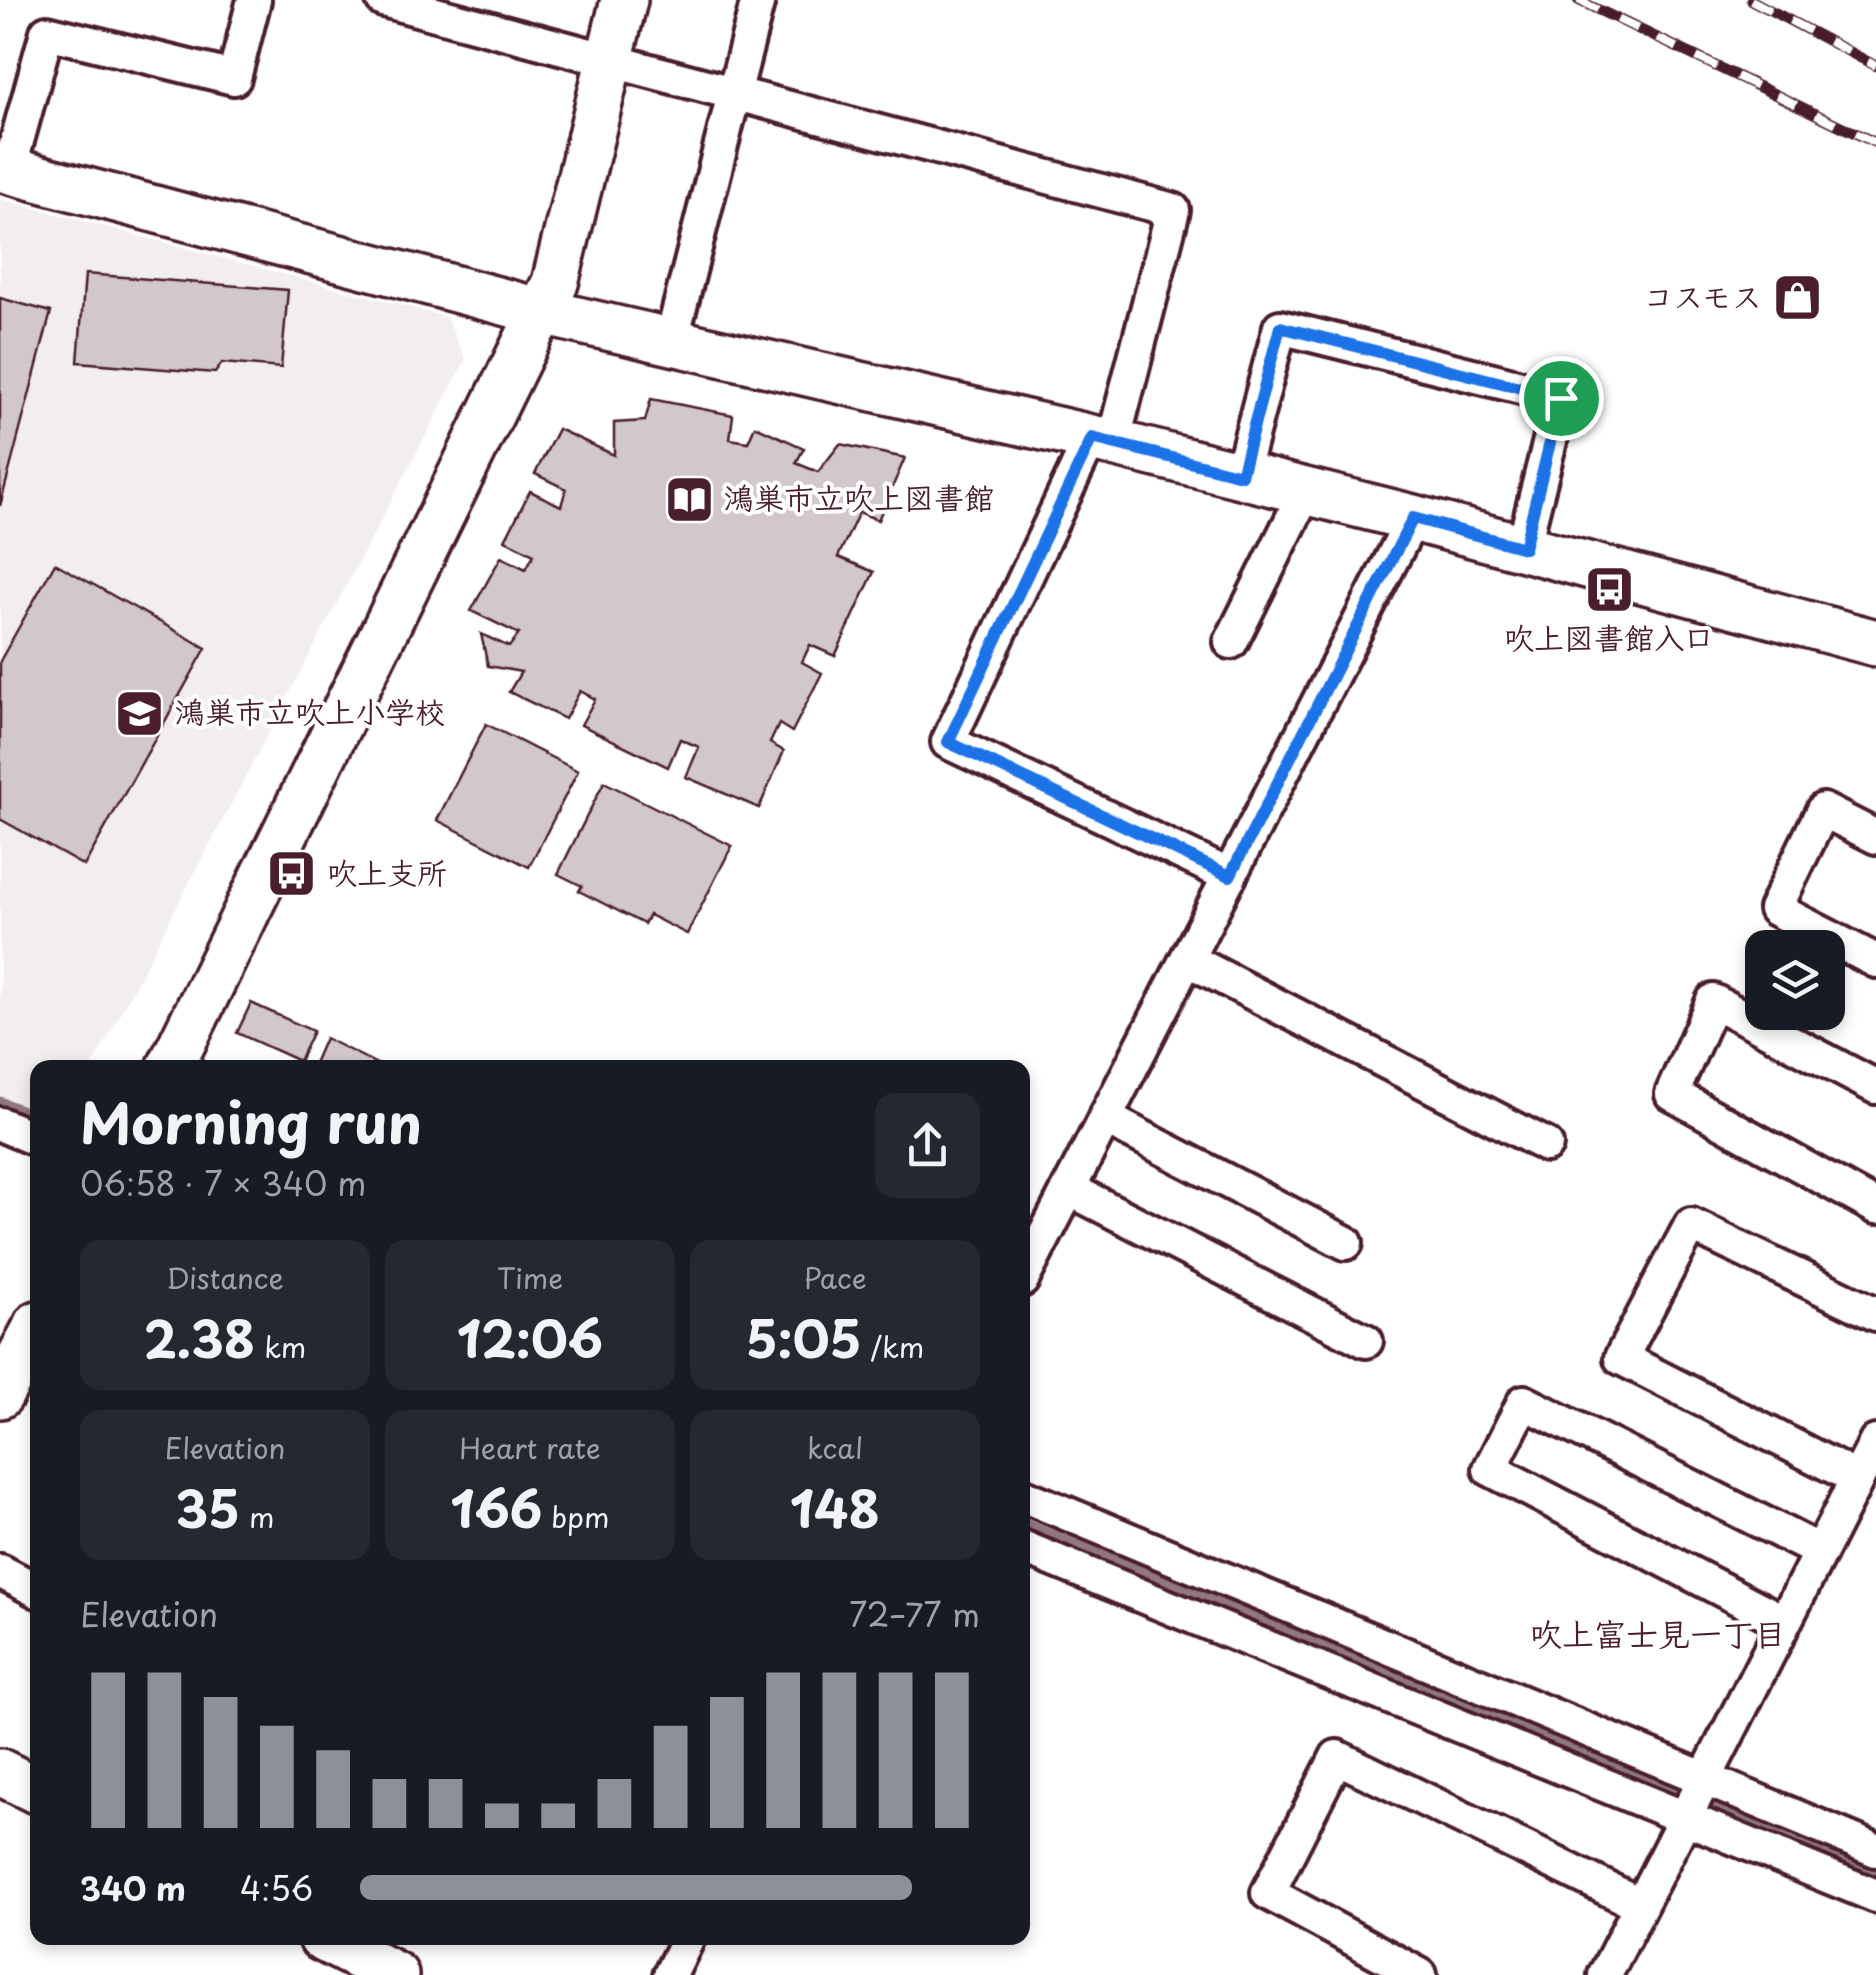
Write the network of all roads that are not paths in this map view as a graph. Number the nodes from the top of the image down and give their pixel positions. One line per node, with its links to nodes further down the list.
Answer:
1 (254, 0): 7 (street)
2 (383, 0): 5 (street)
3 (624, 0): 5 (street)
4 (758, 0): 6 (street)
5 (610, 62): 6 (street); 8 (street)
6 (733, 96): 9 (street); 10 (street)
7 (5, 169): 8 (street)
8 (542, 312): 9 (street); 21 (street)
9 (671, 342): 10 (street)
10 (1102, 440): 11 (street); 18 (street)
11 (1241, 475): 12 (street); 14 (street)
12 (1306, 491): 13 (street); 15 (street)
13 (1413, 518): 14 (street); 18 (street)
14 (1524, 548): 16 (street)
15 (1230, 642)
16 (1876, 643)
17 (1876, 838): 20 (street)
18 (1230, 876): 19 (street)
19 (1187, 959): 23 (street); 26 (street)
20 (1876, 962)
21 (174, 1060)
22 (1876, 1087): 28 (street)
23 (1106, 1118): 27 (street); 29 (street)
24 (0, 1124): 25 (street)
25 (30, 1137)
26 (1546, 1145)
27 (1070, 1190): 30 (street); 33 (street)
28 (1876, 1207)
29 (1346, 1243)
30 (1030, 1261)
31 (1876, 1314): 36 (street)
32 (30, 1339): 34 (street)
33 (1366, 1340)
34 (1, 1392)
35 (1876, 1442): 36 (street)
36 (1856, 1478): 39 (street)
37 (1030, 1498): 44 (street)
38 (1030, 1550): 46 (street)
39 (1819, 1551): 42 (street); 42 (street)
40 (0, 1571): 41 (street)
41 (30, 1586)
42 (1784, 1622): 44 (street)
43 (0, 1772): 45 (street)
44 (1704, 1780): 46 (street); 47 (street)
45 (30, 1787)
46 (1683, 1815): 48 (street); 49 (street)
47 (1876, 1850)
48 (1876, 1896)
49 (1639, 1904): 54 (street); 55 (street)
50 (336, 1945): 52 (street)
51 (685, 1945): 53 (street)
52 (395, 1975)
53 (670, 1975)
54 (1420, 1975)
55 (1604, 1975)

